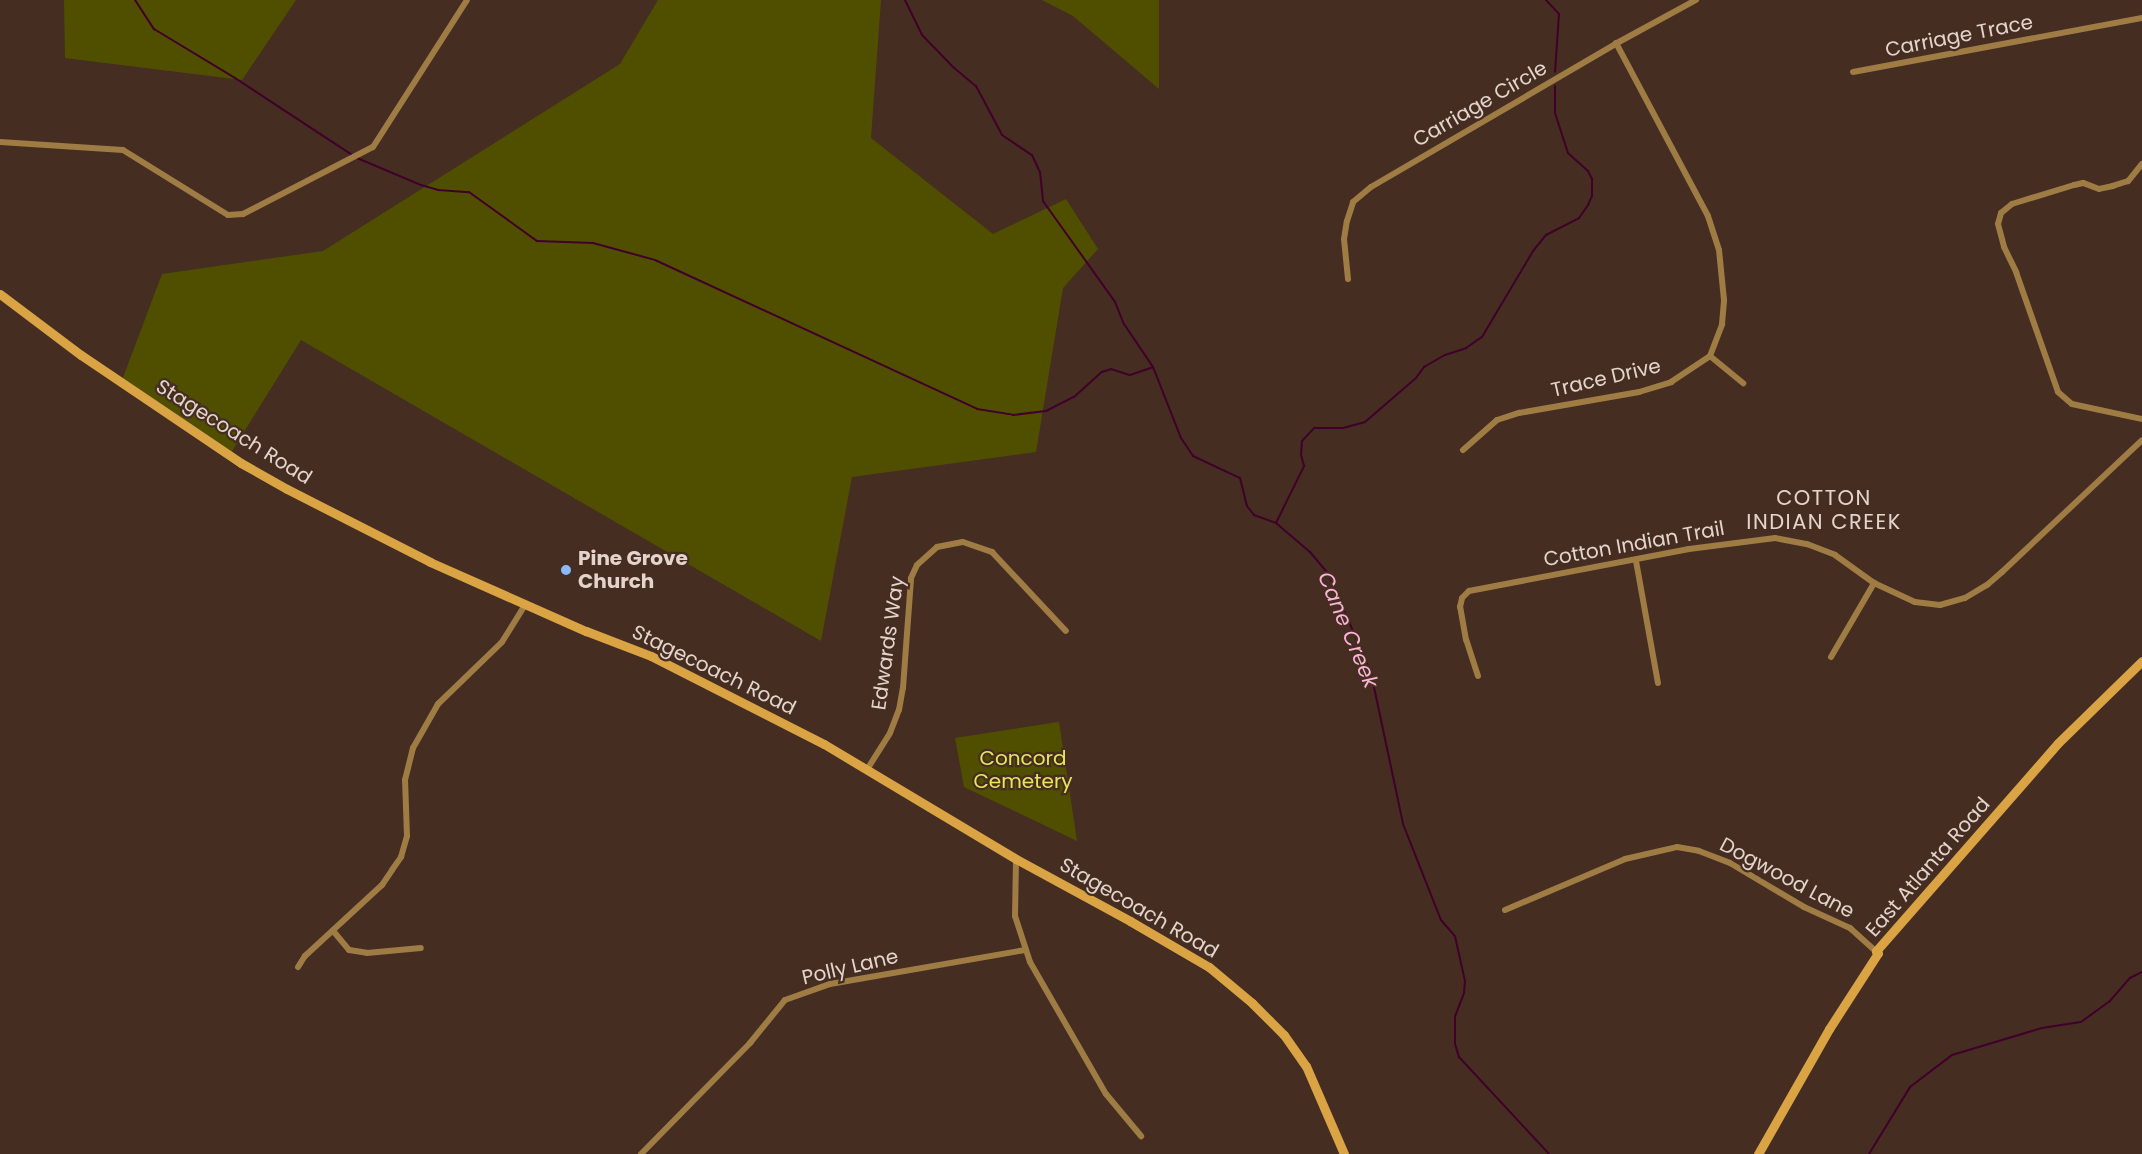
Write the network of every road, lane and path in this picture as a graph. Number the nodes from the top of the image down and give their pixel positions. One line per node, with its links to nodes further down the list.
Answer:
1 (467, 0): 6 (street)
2 (1696, 0): 4 (street, Carriage Circle)
3 (2142, 18): 5 (street, Carriage Trace)
4 (1617, 44): 8 (street, Carriage Circle); 10 (street)
5 (1853, 72)
6 (0, 142)
7 (2142, 164): 12 (street)
8 (1348, 279)
9 (0, 294): 17 (street, Stagecoach Road)
10 (1710, 356): 11 (street); 14 (street, Trace Drive)
11 (1743, 383)
12 (2142, 419)
13 (2142, 440): 16 (street, Cotton Indian Trail)
14 (1463, 450)
15 (1636, 561): 16 (street, Cotton Indian Trail); 21 (street, Cotton Indian Trail); 22 (street)
16 (1874, 583): 19 (street)
17 (525, 605): 23 (street, Stagecoach Road); 26 (street)
18 (1066, 631): 23 (street, Edwards Way)
19 (1831, 657)
20 (2142, 661): 29 (street, East Atlanta Road)
21 (1478, 676)
22 (1658, 683)
23 (868, 768): 24 (street, Stagecoach Road)
24 (1016, 860): 28 (street); 33 (street, Stagecoach Road)
25 (1505, 910): 29 (street, Dogwood Lane)
26 (334, 932): 27 (street); 30 (street)
27 (421, 948)
28 (1025, 950): 31 (street); 32 (street, Polly Lane)
29 (1878, 953): 34 (street, East Atlanta Road)
30 (298, 967)
31 (1141, 1136)
32 (641, 1154)
33 (1344, 1154)
34 (1758, 1154)

